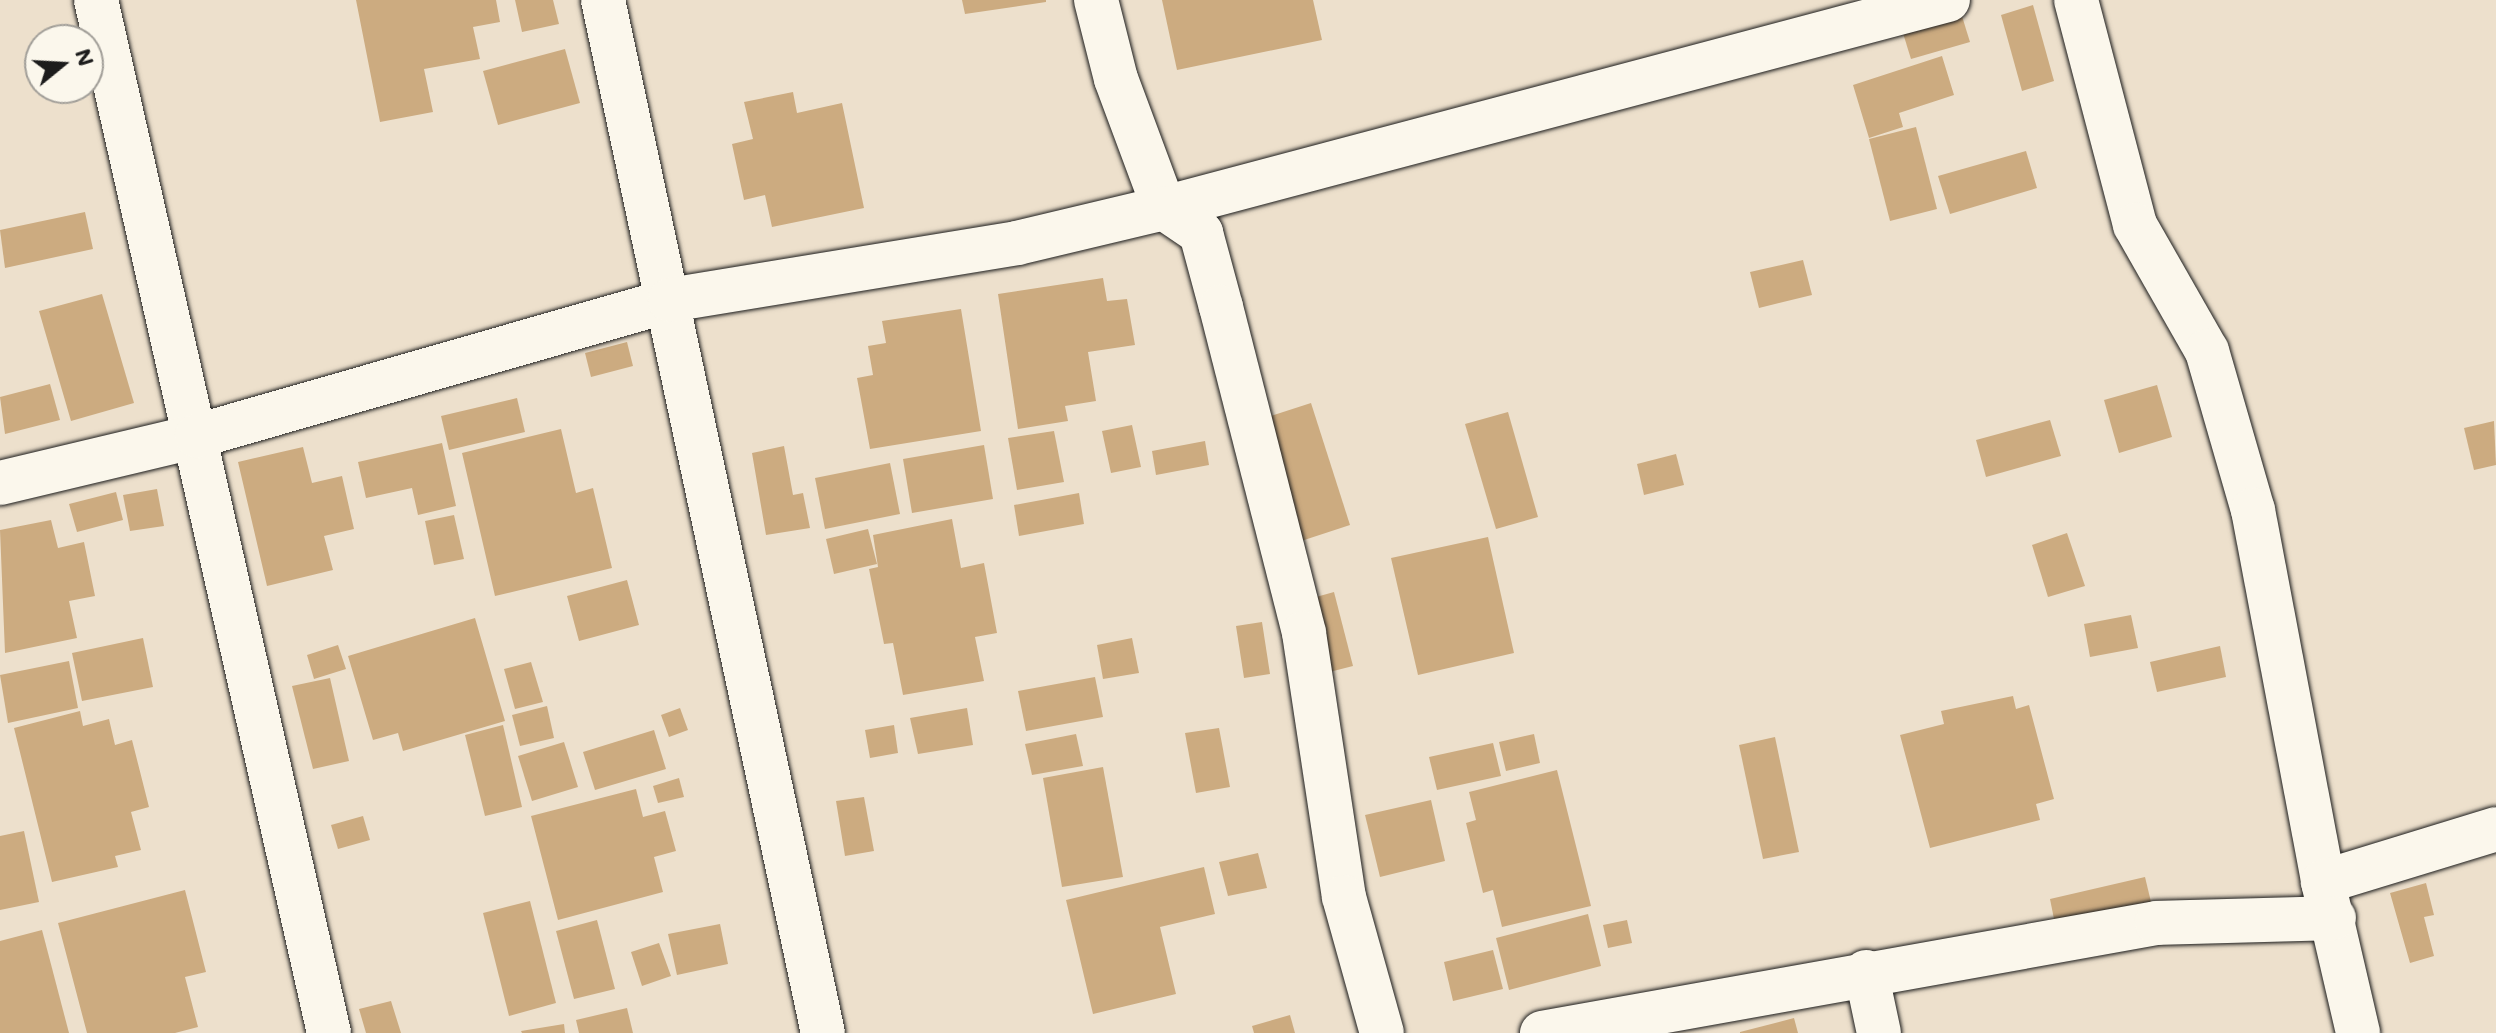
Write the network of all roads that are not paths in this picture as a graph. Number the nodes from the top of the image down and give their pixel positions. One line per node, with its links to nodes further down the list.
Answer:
1 (96, 0): 8 (street)
2 (603, 0): 7 (street)
3 (1096, 0): 6 (street)
4 (1948, 0): 6 (street)
5 (2076, 0): 11 (street)
6 (1164, 208): 7 (street); 15 (street)
7 (670, 300): 8 (street); 14 (street)
8 (197, 436): 9 (street); 13 (street)
9 (0, 483)
10 (2496, 829): 11 (street)
11 (2329, 900): 12 (street); 18 (street)
12 (1866, 972): 16 (street); 17 (street)
13 (329, 1033)
14 (823, 1033)
15 (1382, 1033)
16 (1542, 1033)
17 (1879, 1033)
18 (2358, 1033)

